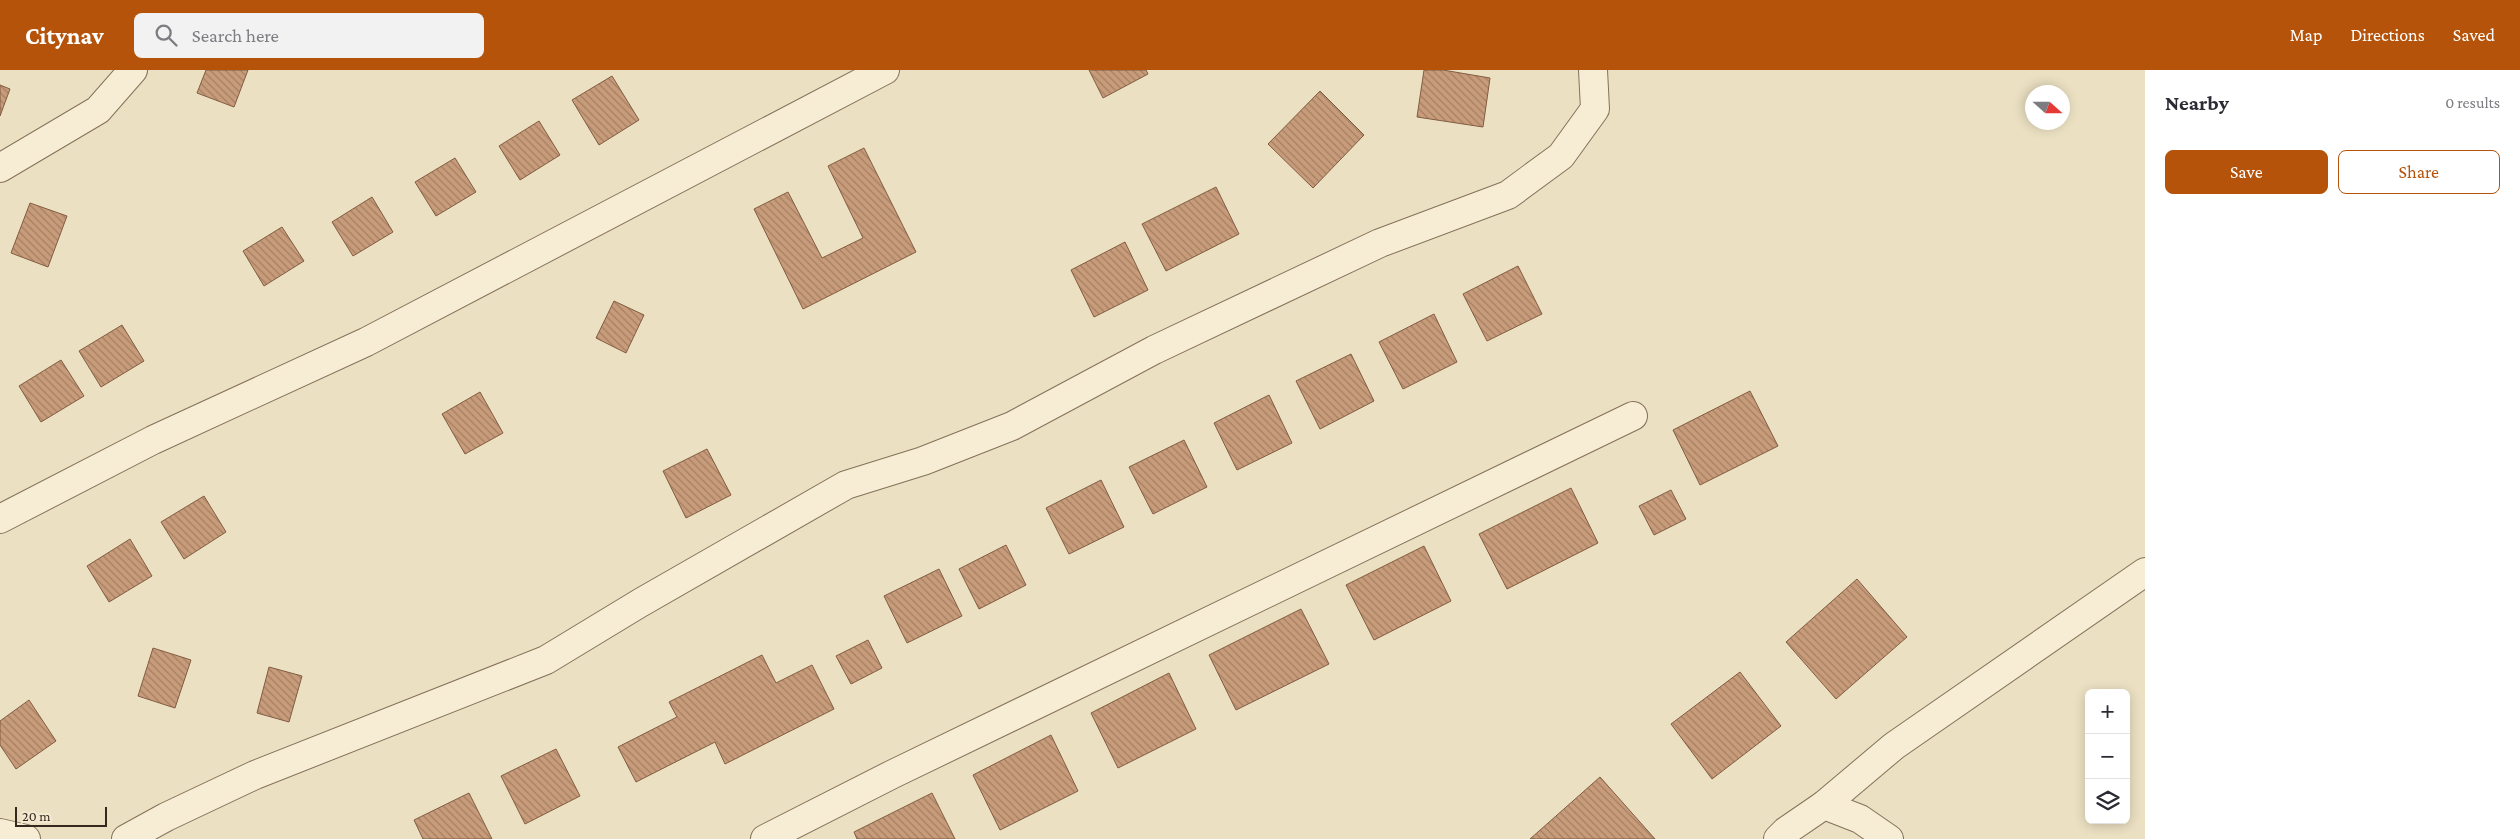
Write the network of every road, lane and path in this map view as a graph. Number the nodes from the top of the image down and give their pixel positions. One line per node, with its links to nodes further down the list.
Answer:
1 (133, 70): 4 (street)
2 (885, 70): 6 (street)
3 (1593, 70): 11 (street)
4 (0, 168)
5 (1633, 416): 12 (street)
6 (0, 519)
7 (2145, 572): 8 (street)
8 (1824, 805): 13 (street); 14 (street)
9 (0, 833): 10 (street)
10 (26, 839)
11 (126, 839)
12 (764, 839)
13 (1778, 839)
14 (1889, 839)

